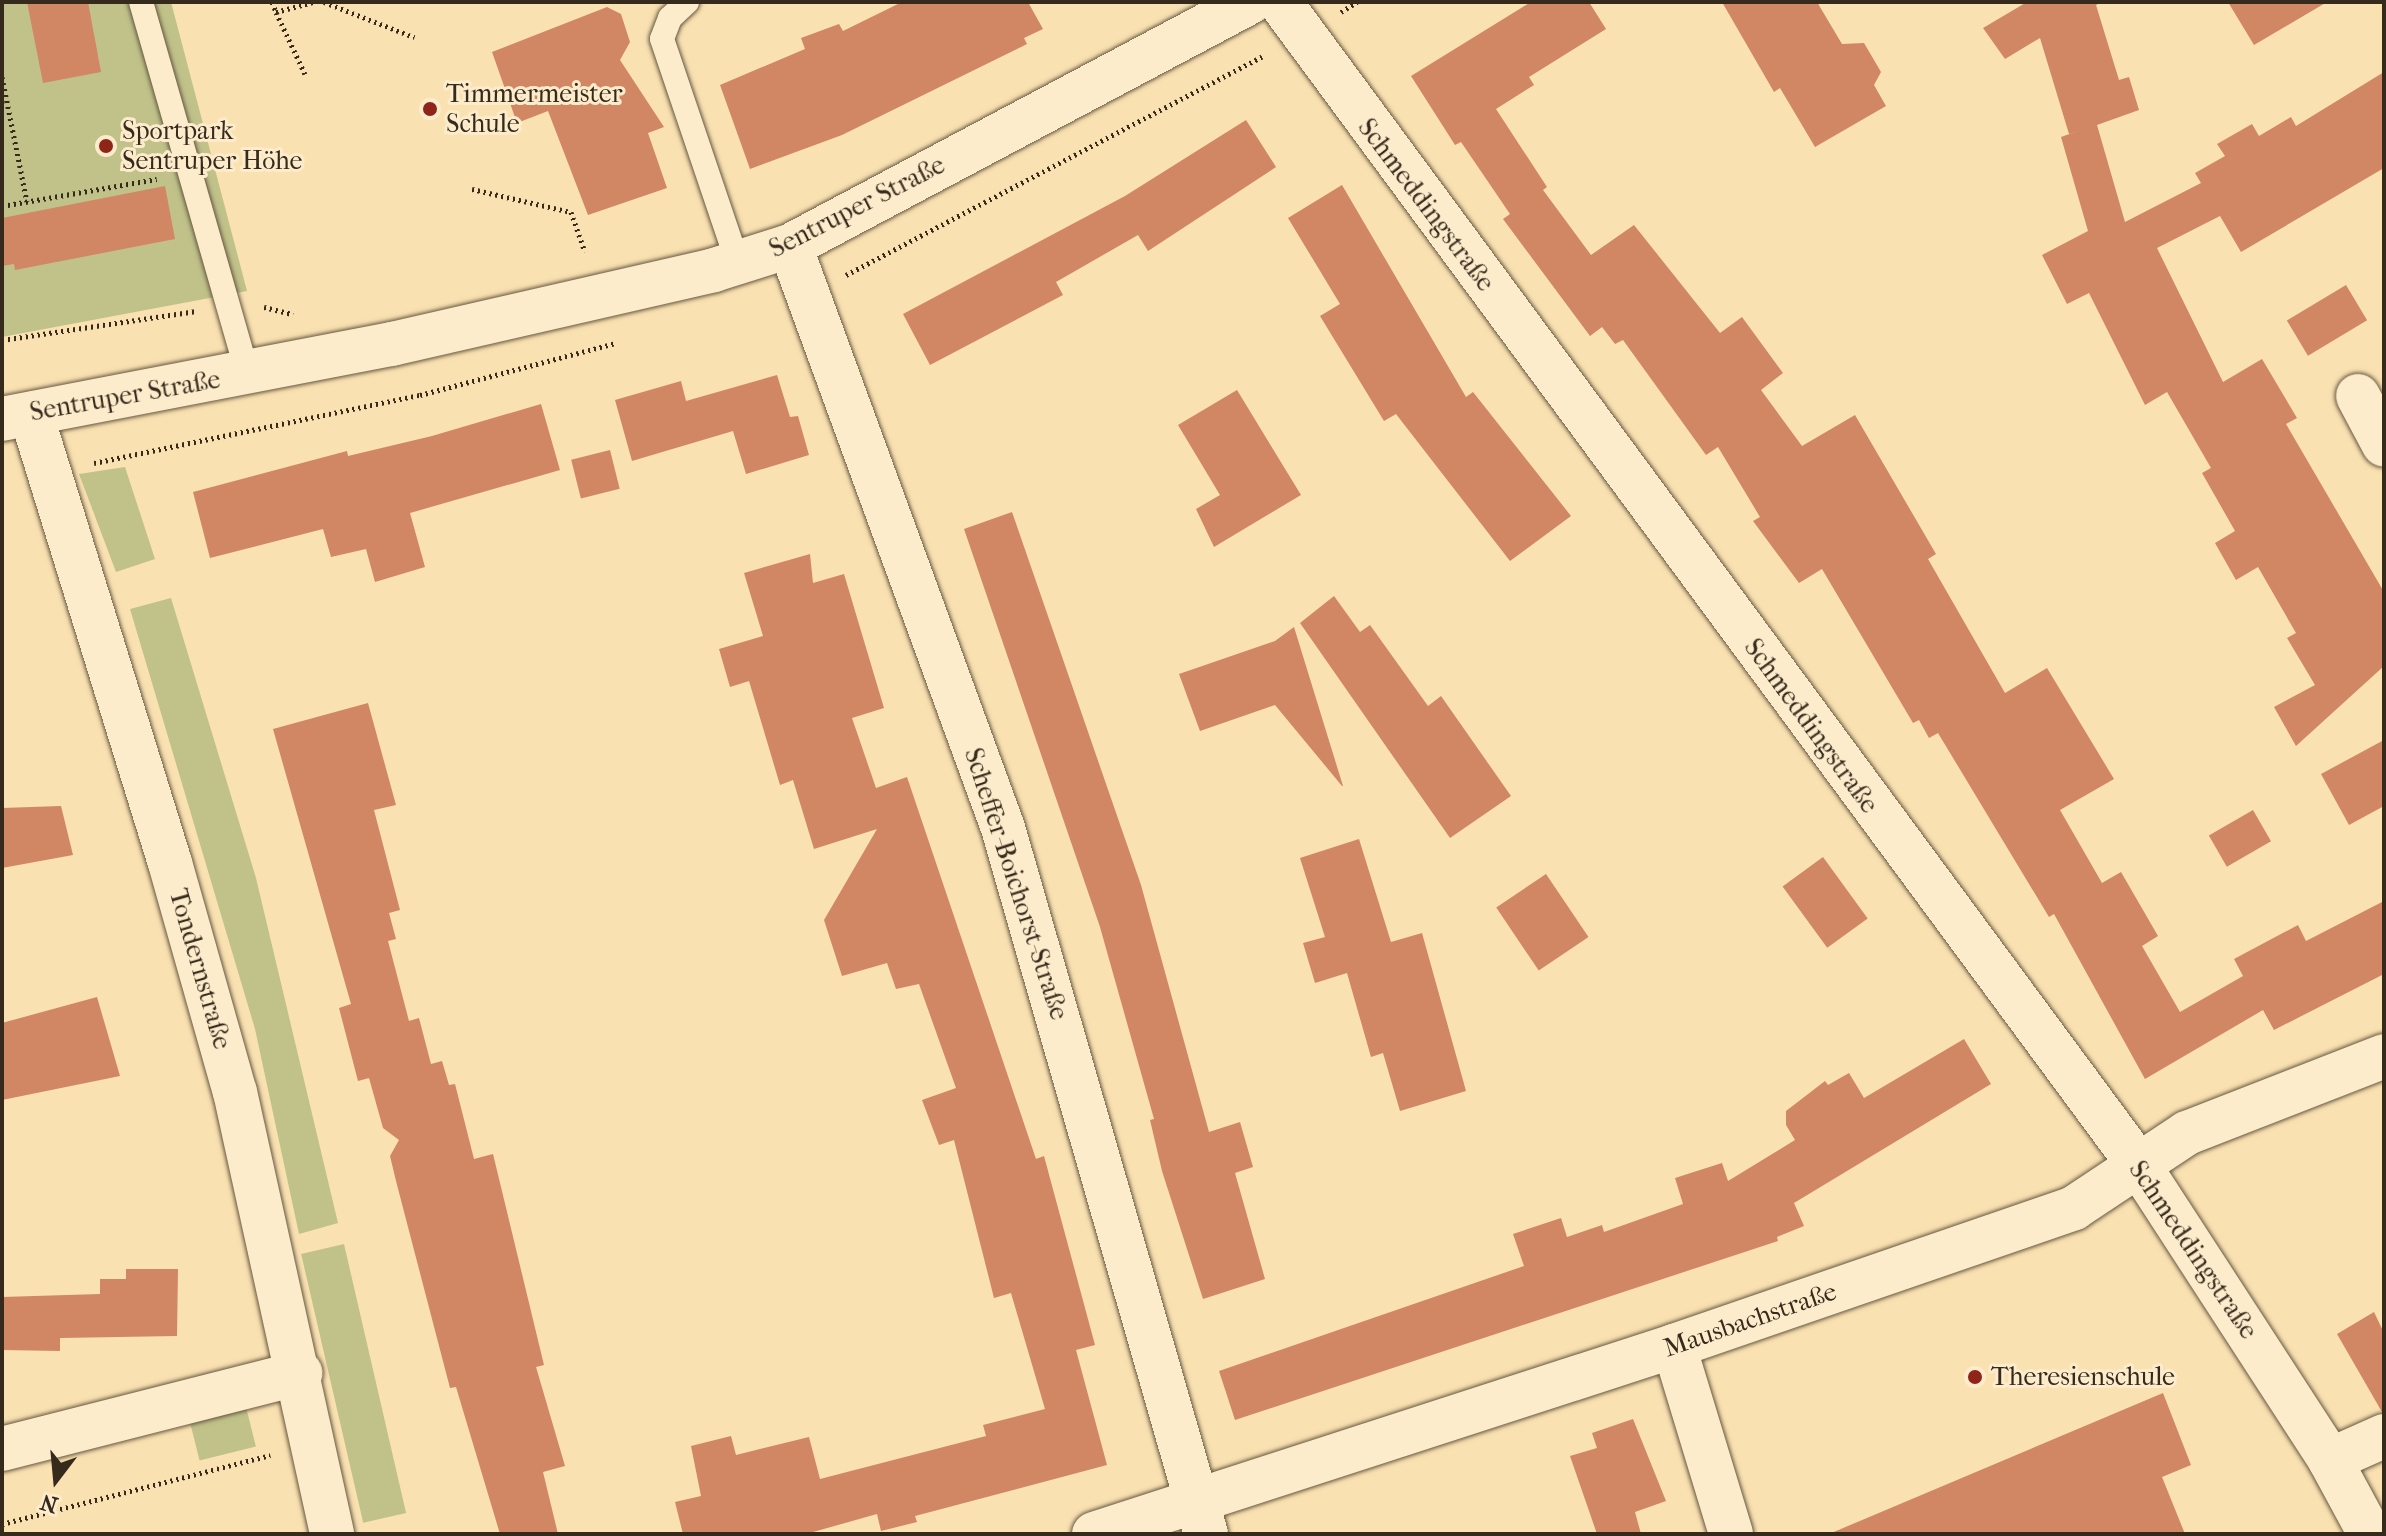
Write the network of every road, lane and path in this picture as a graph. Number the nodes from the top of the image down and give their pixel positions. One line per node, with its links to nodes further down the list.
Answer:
1 (141, 2): 12 (lane, Sentruper Straße)
2 (272, 2): 8 (path)
3 (313, 2): 8 (path)
4 (324, 2): 9 (path)
5 (687, 2): 18 (lane)
6 (1250, 2): 16 (street, Sentruper Straße)
7 (1280, 2): 27 (street, Schmeddingstraße)
8 (276, 12): 10 (path)
9 (414, 37)
10 (305, 74)
11 (2, 77): 14 (path)
12 (190, 173): 14 (path); 19 (lane, Sentruper Straße)
13 (472, 189): 17 (path)
14 (27, 202): 15 (path)
15 (2, 206)
16 (790, 246): 18 (street, Sentruper Straße); 34 (street, Scheffer-Boichorst-Straße)
17 (589, 262)
18 (738, 263): 22 (street, Sentruper Straße)
19 (228, 306): 20 (path); 21 (path); 22 (lane, Sentruper Straße)
20 (305, 318)
21 (2, 340)
22 (248, 374): 24 (street, Sentruper Straße)
23 (2358, 396): 25 (street)
24 (17, 416): 29 (street, Tondernstraße)
25 (2384, 445)
26 (2384, 1056): 27 (street, Mausbachstraße)
27 (2138, 1164): 28 (street, Mausbachstraße); 33 (street, Schmeddingstraße)
28 (1674, 1346): 34 (street, Mausbachstraße); 38 (street)
29 (300, 1373): 31 (street, Tondernstraße); 32 (street)
30 (2384, 1436): 33 (street)
31 (313, 1444): 35 (path); 36 (street, Tondernstraße)
32 (2, 1449)
33 (2330, 1460): 39 (street, Schmeddingstraße)
34 (1203, 1519): 37 (street, Mausbachstraße)
35 (2, 1524)
36 (332, 1534)
37 (1094, 1534)
38 (1731, 1534)
39 (2370, 1534)

